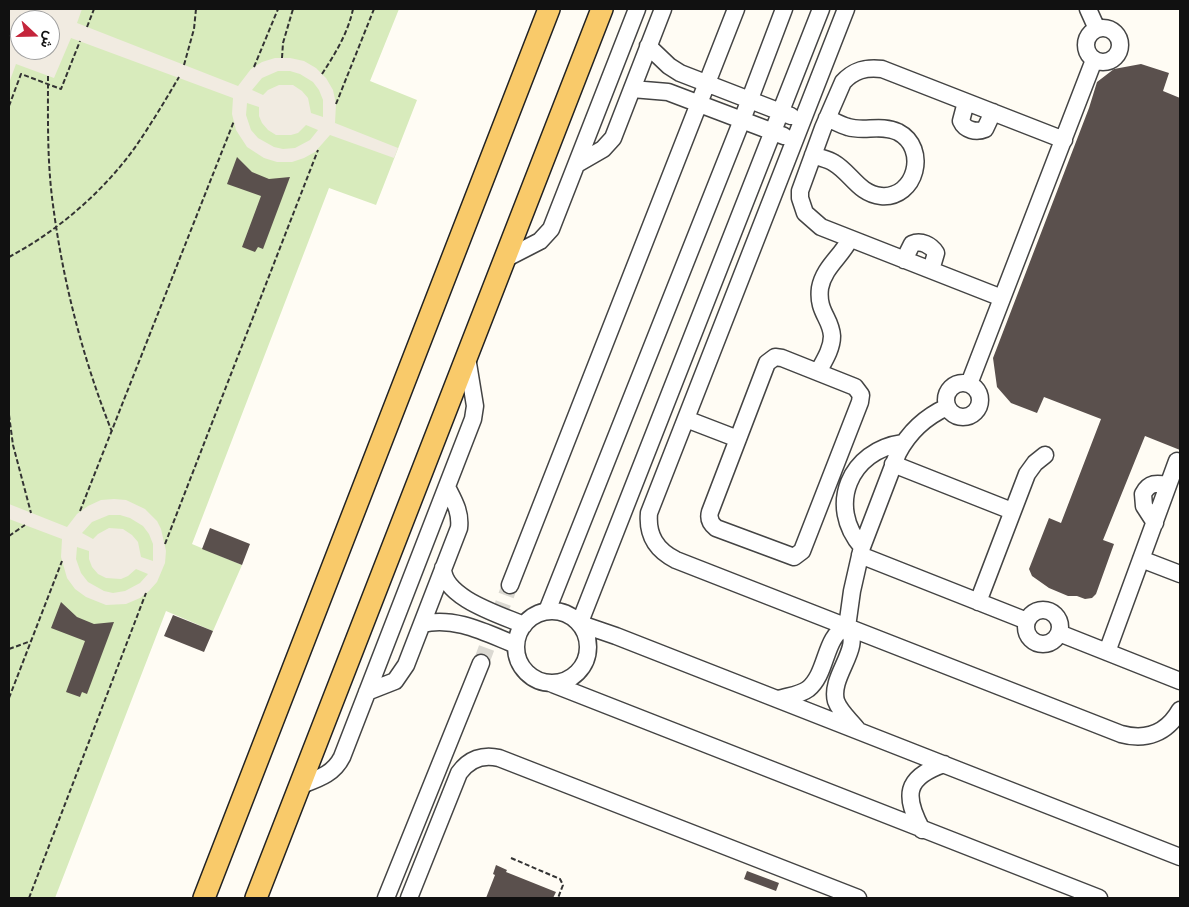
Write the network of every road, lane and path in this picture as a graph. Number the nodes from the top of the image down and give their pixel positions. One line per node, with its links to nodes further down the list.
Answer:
1 (94, 9): 16 (path)
2 (196, 9): 22 (path)
3 (278, 9): 23 (path)
4 (293, 9): 20 (path)
5 (352, 9): 25 (path)
6 (374, 9): 35 (path)
7 (549, 9): 114 (main road)
8 (602, 9): 52 (main road)
9 (637, 9): 48 (street)
10 (663, 9): 19 (street)
11 (736, 9): 28 (street)
12 (784, 9): 32 (street)
13 (820, 9): 37 (street)
14 (846, 9): 41 (street)
15 (1088, 9): 17 (street)
16 (86, 27)
17 (1097, 29): 21 (street); 21 (street)
18 (80, 41): 29 (path)
19 (648, 46): 24 (street); 30 (street)
20 (282, 58)
21 (1094, 60): 45 (street)
22 (184, 65)
23 (254, 67)
24 (673, 68): 28 (street); 31 (street)
25 (322, 74)
26 (48, 76): 29 (path)
27 (179, 78): 49 (path)
28 (707, 83): 32 (street); 34 (street)
29 (48, 84): 36 (path); 49 (path)
30 (632, 89): 31 (street); 48 (street)
31 (663, 90): 34 (street)
32 (749, 99): 37 (street); 40 (street)
33 (966, 102): 38 (street); 38 (street); 42 (street)
34 (699, 103): 40 (street); 82 (street)
35 (336, 104)
36 (9, 106)
37 (781, 112): 41 (street); 43 (street)
38 (993, 112): 45 (street)
39 (234, 120): 62 (path)
40 (742, 120): 43 (street); 86 (street)
41 (803, 120): 42 (street); 44 (street)
42 (825, 123): 47 (street); 47 (street)
43 (773, 132): 44 (street); 90 (street)
44 (796, 140): 47 (street); 61 (street)
45 (1064, 140): 55 (street)
46 (318, 150): 76 (path)
47 (814, 151): 50 (street)
48 (577, 164): 52 (street)
49 (56, 226): 51 (path); 62 (path)
50 (850, 239): 53 (street); 57 (street)
51 (9, 256)
52 (505, 259): 56 (main road)
53 (904, 260): 54 (street); 54 (street)
54 (931, 270): 55 (street)
55 (1002, 298): 58 (street)
56 (467, 357): 70 (street); 109 (main road)
57 (818, 372): 63 (street); 68 (street)
58 (969, 384): 59 (street); 59 (street)
59 (947, 407): 64 (street)
60 (9, 415): 73 (path)
61 (686, 419): 63 (street); 92 (street)
62 (112, 432): 71 (path)
63 (738, 439): 68 (street)
64 (903, 443): 67 (street); 69 (street)
65 (1045, 455): 72 (street)
66 (1177, 461): 78 (street)
67 (894, 464): 72 (street); 77 (street)
68 (832, 474): 69 (street)
69 (849, 481): 77 (street)
70 (447, 487): 80 (street); 103 (street)
71 (80, 511)
72 (1012, 511): 85 (street)
73 (31, 513)
74 (25, 525): 75 (path)
75 (9, 536)
76 (165, 544)
77 (861, 551): 85 (street); 92 (street)
78 (1141, 559): 81 (street); 97 (street)
79 (62, 561): 94 (path)
80 (443, 568): 84 (street); 89 (street)
81 (1180, 574)
82 (510, 585)
83 (146, 593): 113 (path)
84 (467, 600): 88 (street); 91 (street)
85 (978, 602): 87 (street)
86 (547, 611): 90 (street); 91 (street)
87 (1027, 621): 93 (street); 93 (street)
88 (458, 623): 89 (street); 95 (street)
89 (422, 624): 103 (street)
90 (580, 624): 102 (street); 105 (street)
91 (524, 625): 95 (street)
92 (848, 627): 99 (street); 100 (street); 106 (street)
93 (1059, 633): 97 (street)
94 (31, 640): 96 (path); 104 (path)
95 (516, 645): 102 (street)
96 (9, 649)
97 (1107, 652): 101 (street)
98 (481, 662): 116 (street)
99 (823, 666): 100 (street); 105 (street)
100 (840, 673): 107 (street)
101 (1180, 681)
102 (550, 684): 110 (street)
103 (367, 692): 109 (street)
104 (9, 698)
105 (778, 699): 107 (street)
106 (1180, 710)
107 (859, 731): 108 (street)
108 (944, 764): 110 (street); 111 (street)
109 (300, 786): 115 (main road)
110 (922, 830): 120 (street)
111 (1180, 857)
112 (511, 858): 118 (path)
113 (29, 898)
114 (204, 898)
115 (256, 898)
116 (386, 898)
117 (409, 898): 119 (street)
118 (558, 898)
119 (858, 898)
120 (1098, 898)

